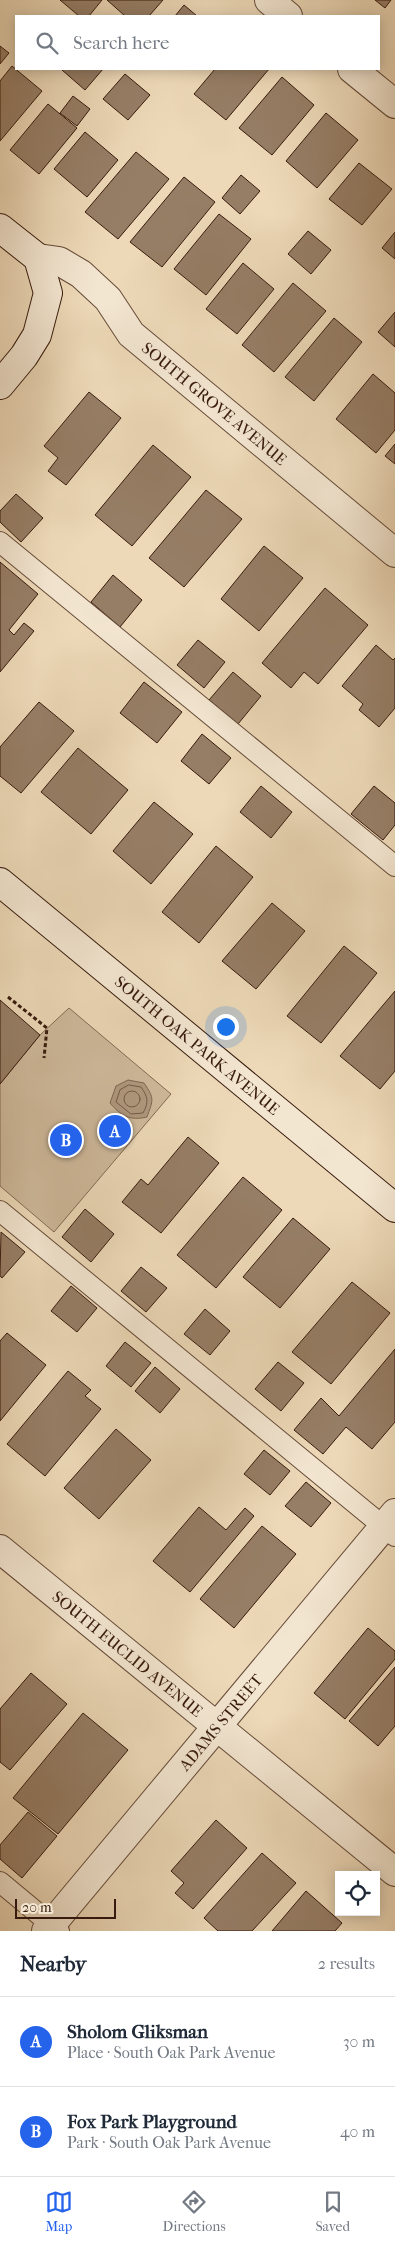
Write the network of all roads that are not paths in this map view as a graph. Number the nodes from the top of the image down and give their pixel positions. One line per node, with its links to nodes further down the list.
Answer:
1 (269, 0): 2 (street)
2 (287, 15)
3 (353, 70): 4 (street)
4 (395, 104)
5 (0, 228): 6 (street, SOUTH GROVE AVENUE)
6 (38, 258): 7 (street); 9 (street, SOUTH GROVE AVENUE)
7 (0, 384)
8 (0, 542): 10 (lane)
9 (395, 553)
10 (395, 866)
11 (0, 882): 12 (street, SOUTH OAK PARK AVENUE)
12 (395, 1208)
13 (0, 1211): 14 (lane)
14 (391, 1525): 16 (street, ADAMS STREET)
15 (0, 1549): 16 (street, SOUTH EUCLID AVENUE)
16 (216, 1728): 17 (street, SOUTH EUCLID AVENUE); 19 (street, ADAMS STREET)
17 (395, 1872)
18 (0, 1882): 19 (lane)
19 (52, 1929)

